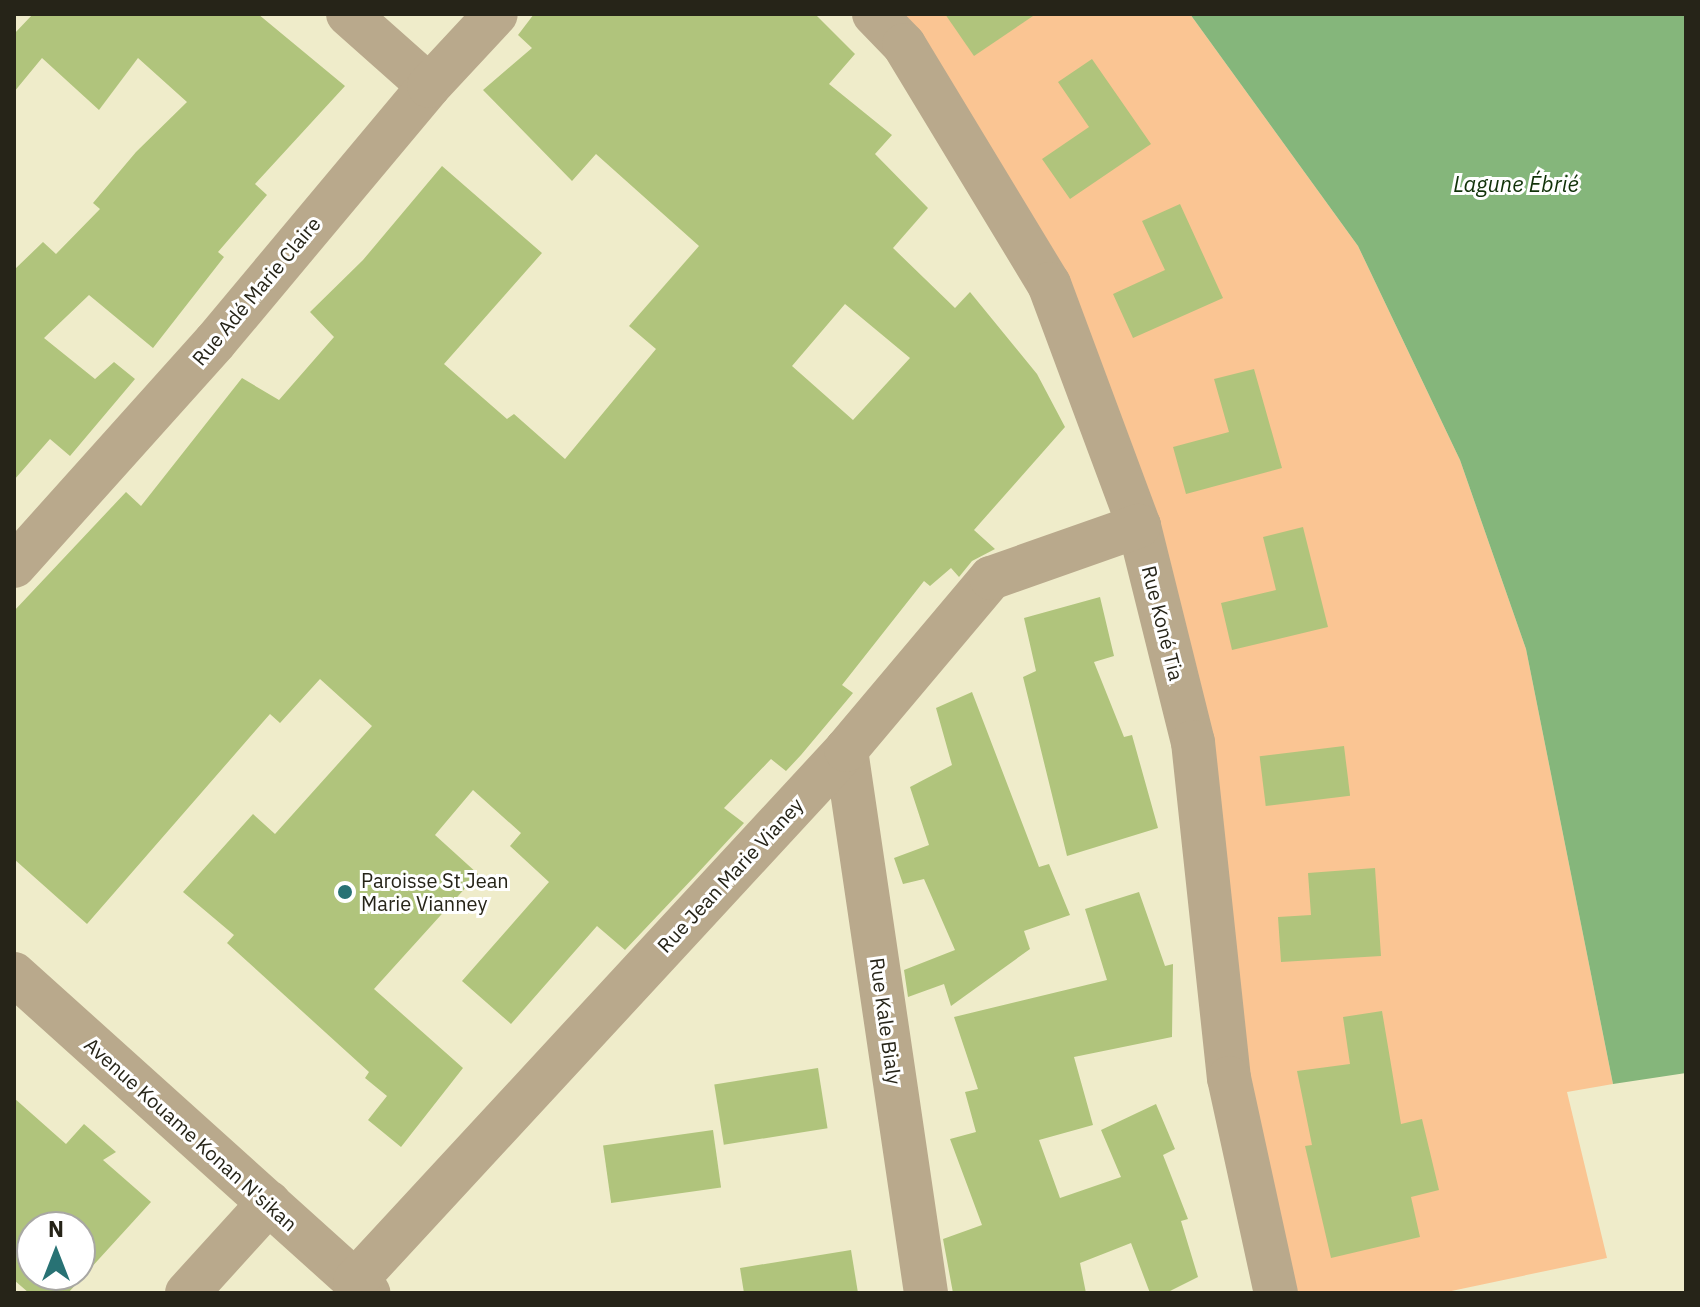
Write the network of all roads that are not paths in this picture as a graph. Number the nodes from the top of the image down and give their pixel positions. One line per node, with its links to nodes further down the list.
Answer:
1 (348, 14): 4 (street)
2 (496, 14): 4 (street, Rue Adé Marie Claire)
3 (874, 14): 5 (street, Rue Koné Tia)
4 (414, 73): 6 (street, Rue Adé Marie Claire)
5 (1139, 526): 7 (street, Rue Jean Marie Vianey); 13 (street, Rue Koné Tia)
6 (14, 566)
7 (846, 750): 10 (street, Rue Jean Marie Vianey); 12 (street, Rue Kale Bialy)
8 (14, 974): 9 (street, Avenue Kouame Konan N'sikan)
9 (269, 1203): 10 (street, Avenue Kouame Konan N'sikan); 11 (street)
10 (362, 1287)
11 (187, 1293)
12 (926, 1293)
13 (1276, 1293)

